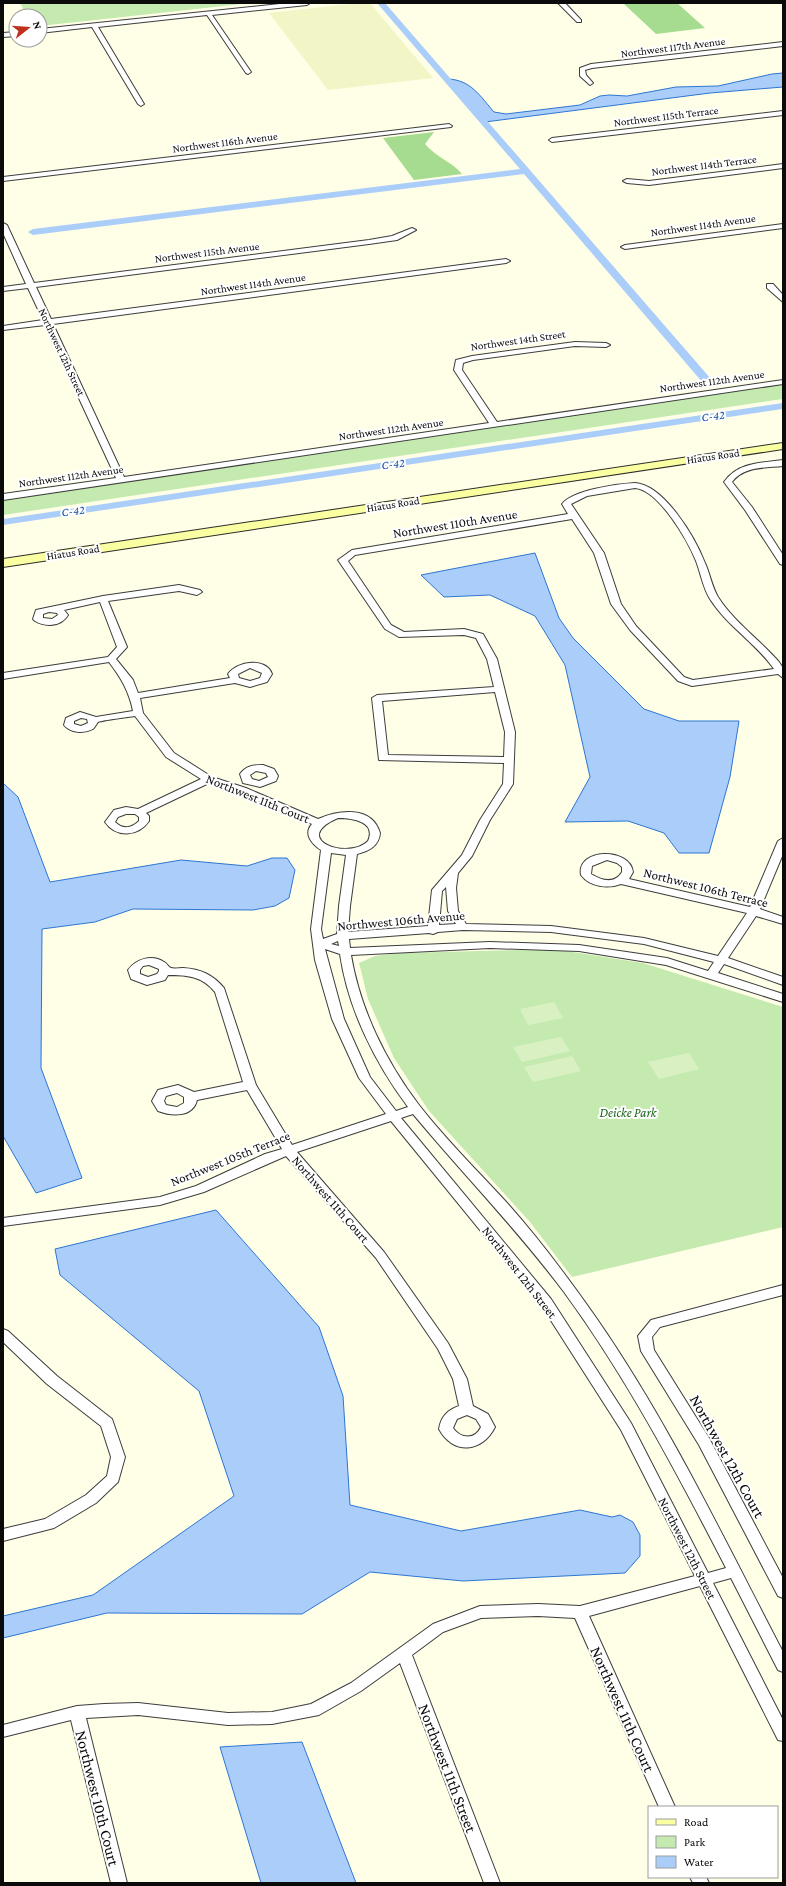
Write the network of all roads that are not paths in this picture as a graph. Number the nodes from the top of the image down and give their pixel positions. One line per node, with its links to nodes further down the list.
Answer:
1 (307, 3): 3 (street)
2 (561, 3): 4 (street)
3 (208, 14): 5 (street); 8 (street)
4 (579, 21)
5 (94, 25): 6 (street); 10 (street)
6 (48, 30)
7 (783, 44): 9 (street, Northwest 117th Avenue)
8 (248, 72)
9 (590, 83)
10 (141, 104)
11 (783, 112): 13 (street, Northwest 115th Terrace)
12 (449, 126): 15 (street, Northwest 116th Avenue)
13 (552, 140)
14 (783, 166): 16 (street, Northwest 114th Terrace)
15 (3, 179)
16 (627, 181)
17 (3, 225): 22 (street, Northwest 12th Street)
18 (783, 226): 20 (street, Northwest 114th Avenue)
19 (412, 230): 22 (street, Northwest 115th Avenue)
20 (625, 247)
21 (506, 262): 26 (street, Northwest 114th Avenue)
22 (31, 286): 24 (street, Northwest 115th Avenue); 26 (street, Northwest 12th Street)
23 (770, 286): 25 (street)
24 (3, 289)
25 (783, 300)
26 (48, 322): 27 (street, Northwest 114th Avenue); 34 (street, Northwest 12th Street)
27 (3, 328)
28 (606, 346): 30 (street, Northwest 14th Street)
29 (783, 382): 30 (street, Northwest 112th Avenue)
30 (495, 425): 34 (street, Northwest 112th Avenue)
31 (783, 436): 37 (main road, Hiatus Road)
32 (783, 446): 39 (main road, Hiatus Road)
33 (783, 463): 38 (street)
34 (121, 480): 35 (street, Northwest 112th Avenue)
35 (3, 497)
36 (573, 516): 44 (street); 44 (street); 47 (street, Northwest 110th Avenue)
37 (3, 553)
38 (783, 562)
39 (3, 563)
40 (197, 592): 41 (street)
41 (103, 599): 42 (street); 43 (street)
42 (57, 609)
43 (112, 659): 45 (street); 48 (street, Northwest 11th Court)
44 (782, 672)
45 (3, 676)
46 (235, 680): 48 (street)
47 (500, 689): 51 (street); 51 (street)
48 (135, 696): 49 (street, Northwest 11th Court)
49 (138, 713): 50 (street); 52 (street, Northwest 11th Court)
50 (93, 720)
51 (509, 760): 60 (street)
52 (208, 779): 54 (street, Northwest 11th Court); 55 (street)
53 (250, 783): 54 (street)
54 (242, 790): 56 (street, Northwest 11th Court)
55 (139, 812)
56 (318, 823): 58 (street); 59 (street)
57 (783, 840): 62 (street)
58 (326, 850): 59 (street); 67 (street, Northwest 12th Street)
59 (352, 852): 66 (street, Northwest 12th Street)
60 (453, 874): 64 (street); 65 (street)
61 (623, 881): 62 (street, Northwest 106th Terrace)
62 (754, 911): 63 (street, Northwest 106th Terrace); 69 (street)
63 (783, 921)
64 (464, 927): 65 (street, Northwest 106th Avenue); 69 (street, Northwest 106th Avenue)
65 (433, 931): 66 (street, Northwest 106th Avenue)
66 (343, 936): 67 (street, Northwest 106th Avenue); 68 (street, Northwest 12th Street)
67 (319, 944): 68 (street, Northwest 106th Avenue); 77 (street, Northwest 12th Street)
68 (345, 952): 71 (street, Northwest 106th Avenue); 76 (street, Northwest 12th Street)
69 (722, 960): 71 (street); 72 (street, Northwest 106th Avenue)
70 (165, 971): 74 (street, Northwest 11th Court)
71 (711, 975): 73 (street, Northwest 106th Avenue)
72 (783, 981)
73 (783, 998)
74 (250, 1085): 75 (street); 78 (street, Northwest 11th Court)
75 (191, 1097)
76 (415, 1109): 77 (street, Northwest 105th Terrace); 84 (street, Northwest 12th Street)
77 (393, 1116): 78 (street, Northwest 105th Terrace); 85 (street, Northwest 12th Street)
78 (289, 1151): 79 (street, Northwest 105th Terrace); 82 (street, Northwest 11th Court)
79 (3, 1222)
80 (783, 1290): 86 (street, Northwest 12th Court)
81 (3, 1334): 83 (street)
82 (467, 1410)
83 (3, 1535)
84 (733, 1572): 85 (street); 89 (street, Northwest 12th Street)
85 (704, 1580): 87 (street); 92 (street, Northwest 12th Street)
86 (783, 1592)
87 (580, 1612): 88 (street); 93 (street, Northwest 11th Court)
88 (404, 1654): 90 (street); 95 (street, Northwest 11th Street)
89 (783, 1666)
90 (77, 1712): 91 (street); 94 (street, Northwest 10th Court)
91 (3, 1731)
92 (783, 1734)
93 (667, 1806)
94 (119, 1883)
95 (492, 1883)

